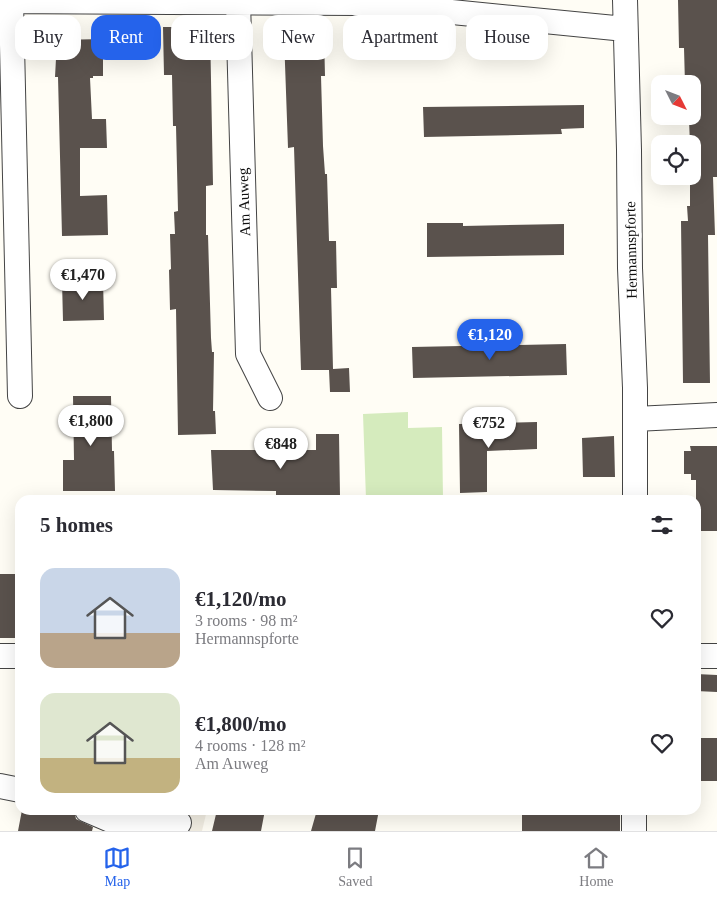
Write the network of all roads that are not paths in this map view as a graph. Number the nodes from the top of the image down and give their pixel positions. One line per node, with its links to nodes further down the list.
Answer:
1 (625, 0): 4 (street, Hermannspforte)
2 (6, 1): 3 (street); 5 (street)
3 (238, 1): 4 (street); 6 (street, Am Auweg)
4 (625, 29): 8 (street, Hermannspforte)
5 (20, 396)
6 (270, 398)
7 (717, 415): 8 (street)
8 (635, 419): 9 (street, Hermannspforte)
9 (635, 495)
10 (0, 656): 11 (street)
11 (15, 656)
12 (701, 656): 13 (street)
13 (717, 656)
14 (0, 786): 15 (street)
15 (15, 789)
16 (102, 815): 19 (street)
17 (634, 815): 20 (street)
18 (179, 821): 19 (street)
19 (124, 822)
20 (634, 831)

